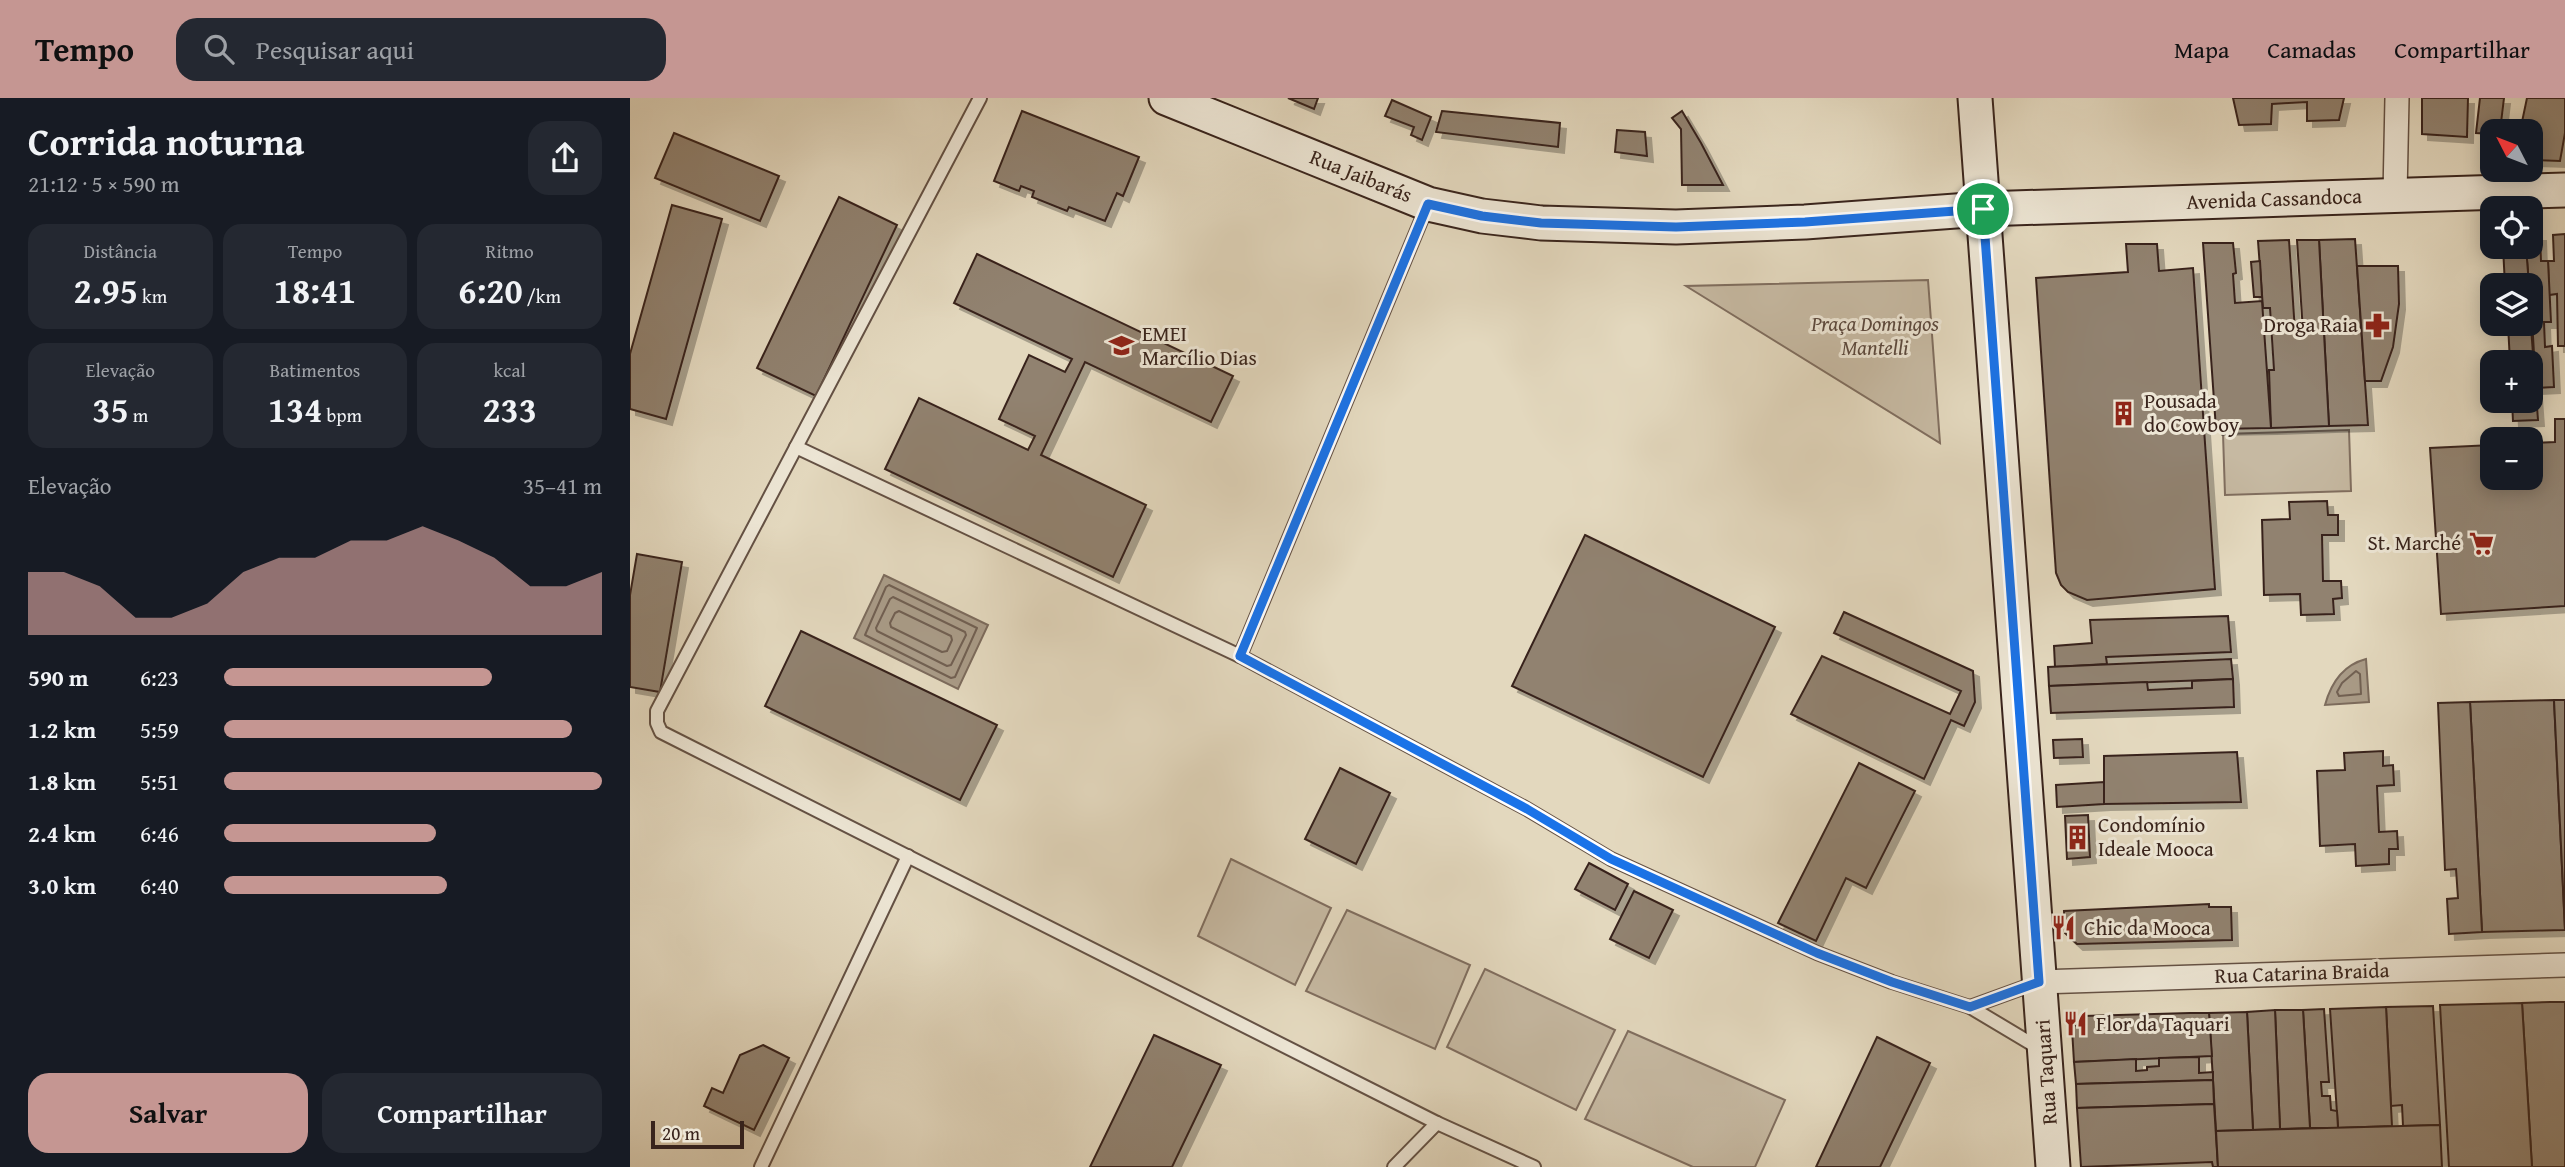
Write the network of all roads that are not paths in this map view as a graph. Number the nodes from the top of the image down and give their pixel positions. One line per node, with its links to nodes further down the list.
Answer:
1 (980, 98): 9 (lane)
2 (1166, 98): 7 (street, Rua Jaibarás)
3 (1975, 98): 8 (street, Rua Taquari)
4 (2397, 98): 6 (street)
5 (2565, 190): 6 (street, Avenida Cassandoca)
6 (2395, 195): 8 (street, Avenida Cassandoca)
7 (1428, 204): 8 (street, Rua Jaibarás); 10 (lane)
8 (1983, 209): 13 (street, Rua Taquari)
9 (796, 447): 10 (lane); 11 (lane)
10 (1240, 656): 14 (lane)
11 (908, 856): 16 (lane); 17 (lane)
12 (2565, 965): 13 (street, Rua Catarina Braida)
13 (2039, 982): 14 (lane); 15 (street, Rua Taquari)
14 (1970, 1007): 15 (lane)
15 (2045, 1052): 20 (street, Rua Taquari)
16 (1437, 1123): 18 (lane); 19 (lane)
17 (761, 1167)
18 (1394, 1167)
19 (1534, 1167)
20 (2053, 1167)

